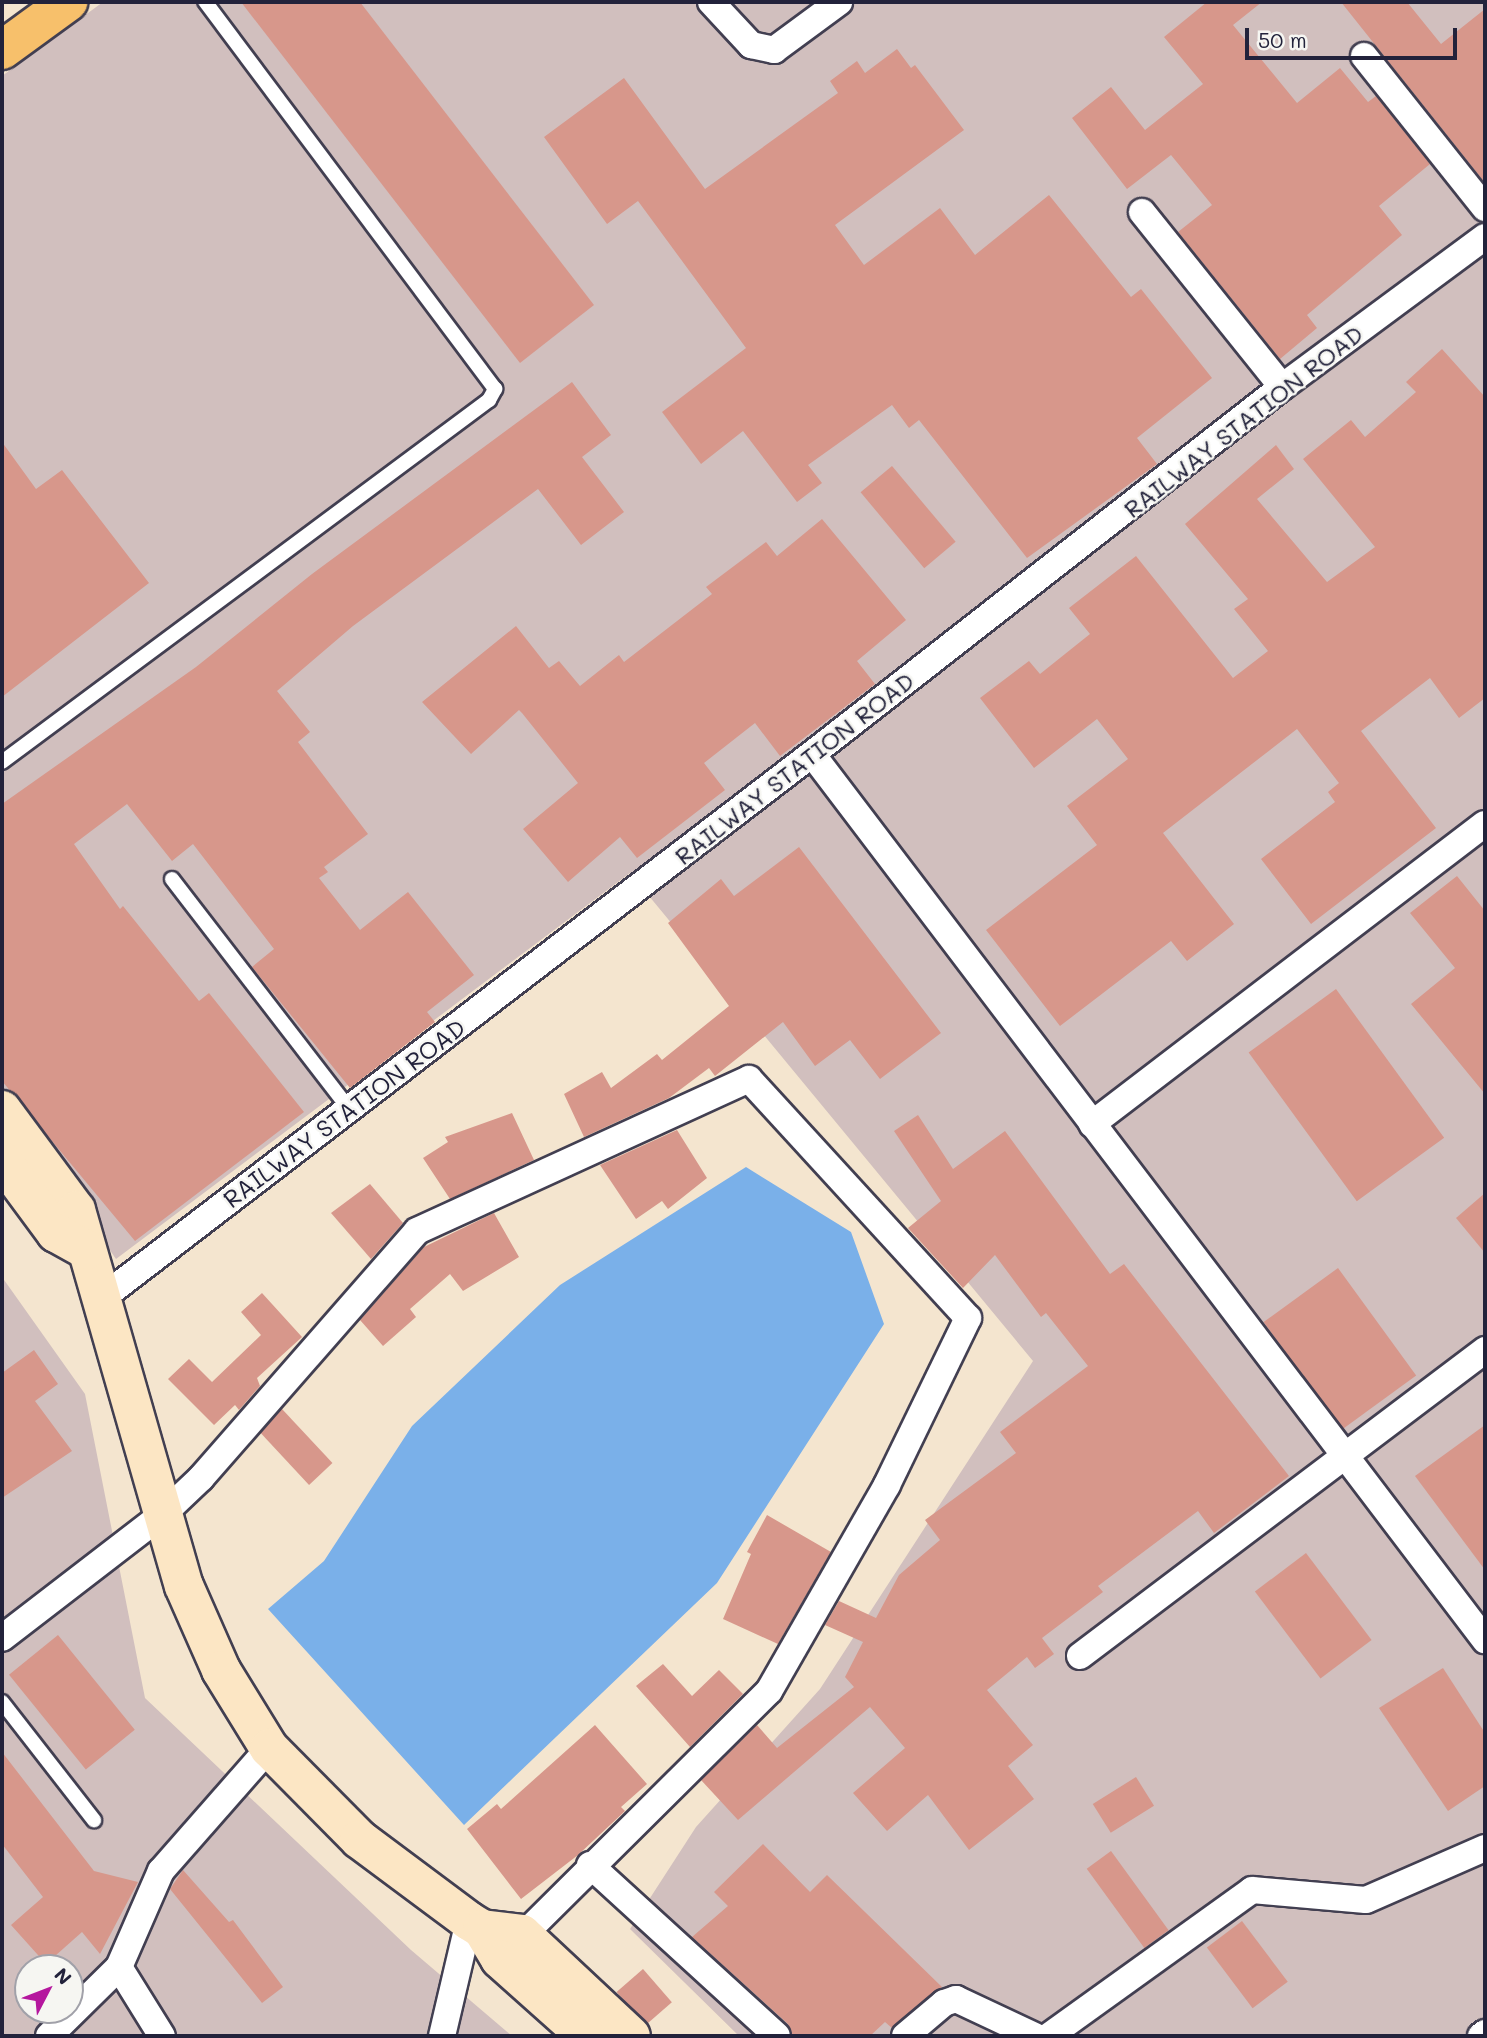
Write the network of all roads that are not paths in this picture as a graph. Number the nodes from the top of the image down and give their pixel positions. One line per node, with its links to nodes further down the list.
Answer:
1 (68, 2): 5 (highway)
2 (205, 2): 12 (lane)
3 (711, 2): 4 (street)
4 (839, 2)
5 (2, 50)
6 (1364, 56): 7 (street)
7 (1485, 208)
8 (1142, 212): 10 (street)
9 (1485, 237): 10 (street, RAILWAY STATION ROAD)
10 (1282, 387): 11 (street, RAILWAY STATION ROAD)
11 (812, 754): 15 (street, RAILWAY STATION ROAD); 17 (street)
12 (2, 762)
13 (1485, 824): 17 (street)
14 (172, 879): 15 (lane)
15 (349, 1109): 20 (street, RAILWAY STATION ROAD)
16 (2, 1111): 19 (main road)
17 (1091, 1124): 22 (street)
18 (2, 1160): 19 (main road)
19 (87, 1250): 20 (main road)
20 (102, 1298): 23 (main road)
21 (1485, 1350): 22 (street)
22 (1343, 1456): 25 (street); 26 (street)
23 (162, 1515): 24 (street); 28 (main road); 31 (street)
24 (2, 1638)
25 (1485, 1640)
26 (1080, 1656)
27 (2, 1702): 29 (lane)
28 (269, 1748): 32 (main road); 33 (street)
29 (94, 1820)
30 (1485, 1848): 43 (street)
31 (590, 1865): 32 (street); 40 (street)
32 (493, 1936): 37 (street); 38 (main road); 39 (main road)
33 (119, 1967): 35 (street); 36 (street)
34 (1485, 2033): 44 (street)
35 (49, 2036)
36 (162, 2036)
37 (442, 2036)
38 (586, 2036)
39 (631, 2036)
40 (777, 2036)
41 (905, 2036): 42 (street)
42 (1035, 2036)
43 (1049, 2036)
44 (1481, 2036)

